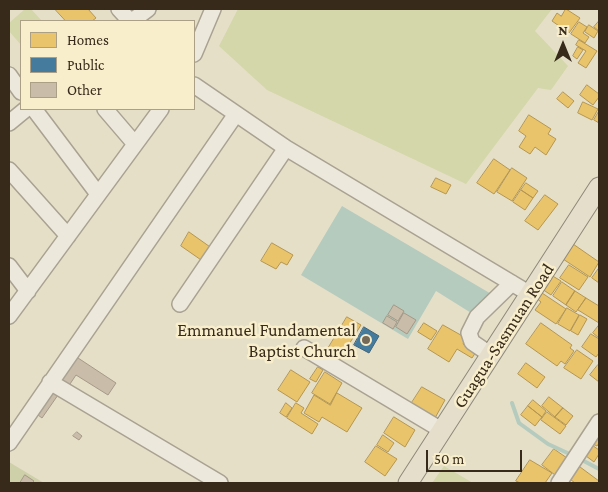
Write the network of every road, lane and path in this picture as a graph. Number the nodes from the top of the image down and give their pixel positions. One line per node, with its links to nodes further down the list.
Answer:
1 (119, 9): 4 (street)
2 (148, 9): 5 (street)
3 (213, 9): 6 (street)
4 (130, 20)
5 (132, 20)
6 (195, 52)
7 (9, 75): 9 (street)
8 (195, 86): 14 (street)
9 (20, 91)
10 (25, 110): 15 (street)
11 (35, 110): 20 (street)
12 (106, 110): 16 (street)
13 (160, 110): 16 (street)
14 (236, 114): 17 (street); 30 (street)
15 (9, 123)
16 (135, 144): 20 (street)
17 (286, 148): 23 (street); 26 (street)
18 (9, 170): 21 (street)
19 (599, 187): 25 (main road, Guagua-Sasmuan Road)
20 (98, 194): 21 (street)
21 (68, 236): 24 (street)
22 (9, 266): 24 (street)
23 (512, 283): 25 (street); 29 (street)
24 (28, 291): 27 (street)
25 (530, 294): 29 (main road, Guagua-Sasmuan Road)
26 (180, 304)
27 (9, 316)
28 (304, 348): 32 (street)
29 (491, 354): 32 (main road, Guagua-Sasmuan Road)
30 (50, 382): 33 (street); 34 (street)
31 (599, 422): 36 (street)
32 (443, 431): 35 (main road, Guagua-Sasmuan Road)
33 (9, 443)
34 (220, 483)
35 (408, 483)
36 (559, 483)

